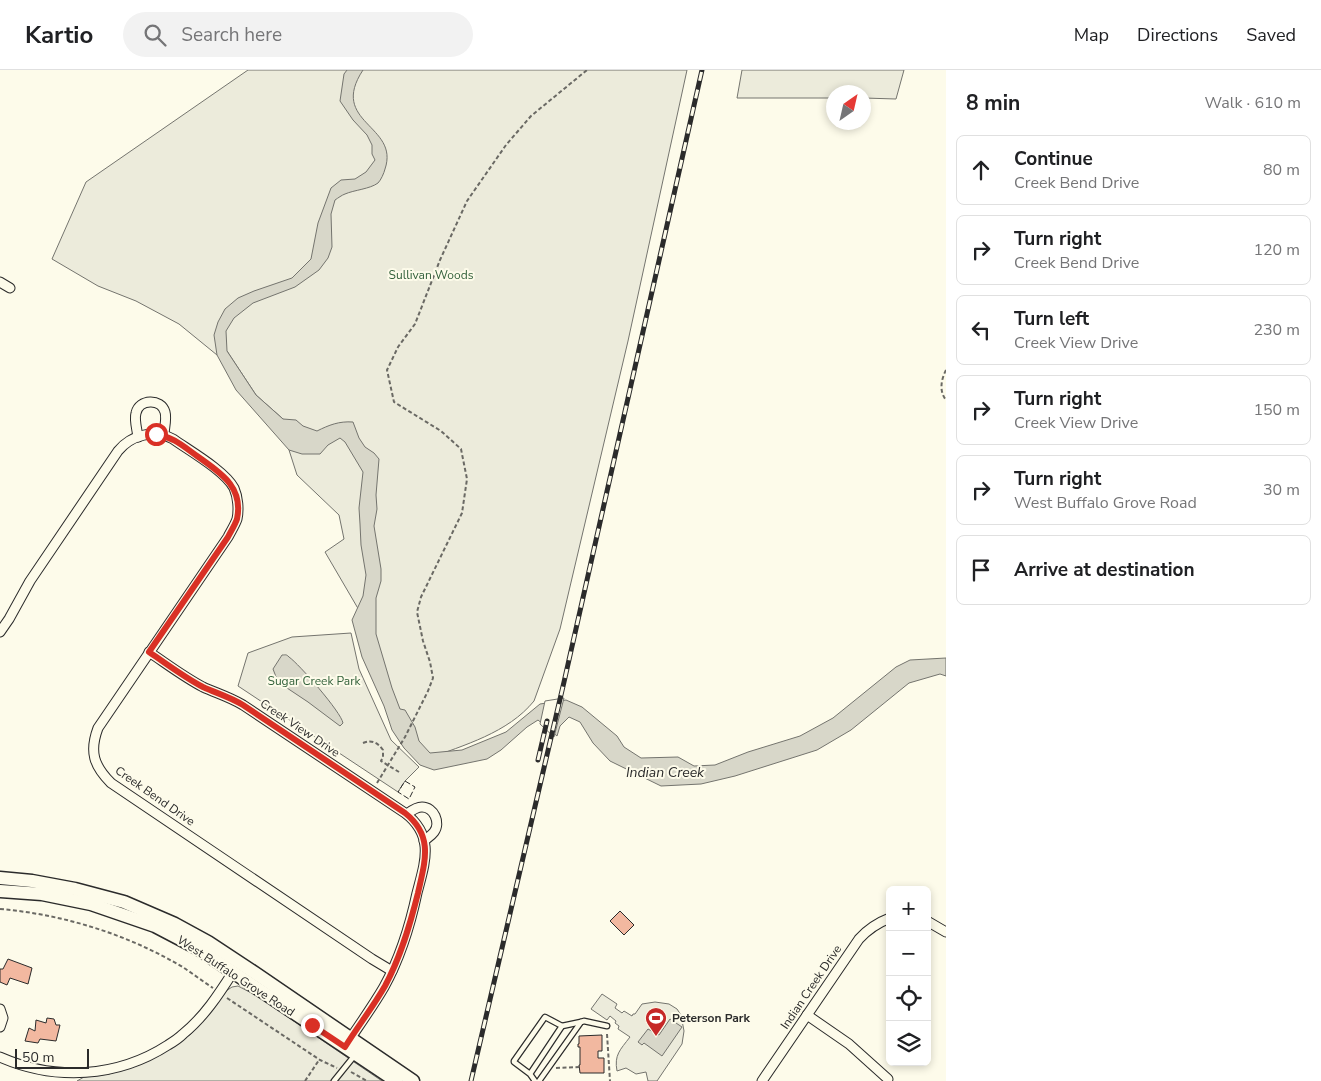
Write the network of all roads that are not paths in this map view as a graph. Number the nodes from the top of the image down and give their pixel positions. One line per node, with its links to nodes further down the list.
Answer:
1 (0, 282): 2 (street)
2 (10, 288)
3 (138, 436): 4 (street, Creek Bend Drive); 4 (street); 5 (street)
4 (164, 436): 6 (street, Creek Bend Drive)
5 (0, 632)
6 (149, 652): 7 (street, Creek View Drive); 15 (street, Creek Bend Drive)
7 (407, 814): 8 (street, Creek View Drive); 8 (street)
8 (424, 841): 15 (street, Creek View Drive)
9 (0, 878): 11 (main road)
10 (0, 891): 11 (main road)
11 (123, 908): 16 (main road, West Buffalo Grove Road); 23 (main road, West Buffalo Grove Road)
12 (886, 919): 18 (street, Indian Creek Drive)
13 (931, 923): 14 (street)
14 (946, 932)
15 (392, 971): 23 (street, Creek View Drive)
16 (233, 972): 23 (main road, West Buffalo Grove Road); 26 (street)
17 (0, 1009): 22 (street)
18 (807, 1015): 27 (street); 33 (street, Indian Creek Drive)
19 (580, 1022): 20 (lane); 21 (lane); 32 (lane)
20 (562, 1026): 25 (lane); 25 (lane)
21 (607, 1026)
22 (0, 1027)
23 (350, 1046): 28 (lane); 29 (main road, West Buffalo Grove Road); 30 (main road, West Buffalo Grove Road)
24 (0, 1058): 26 (street)
25 (530, 1074): 31 (lane)
26 (70, 1078)
27 (888, 1079)
28 (334, 1081)
29 (396, 1081)
30 (413, 1081)
31 (535, 1081)
32 (539, 1081)
33 (762, 1081)

